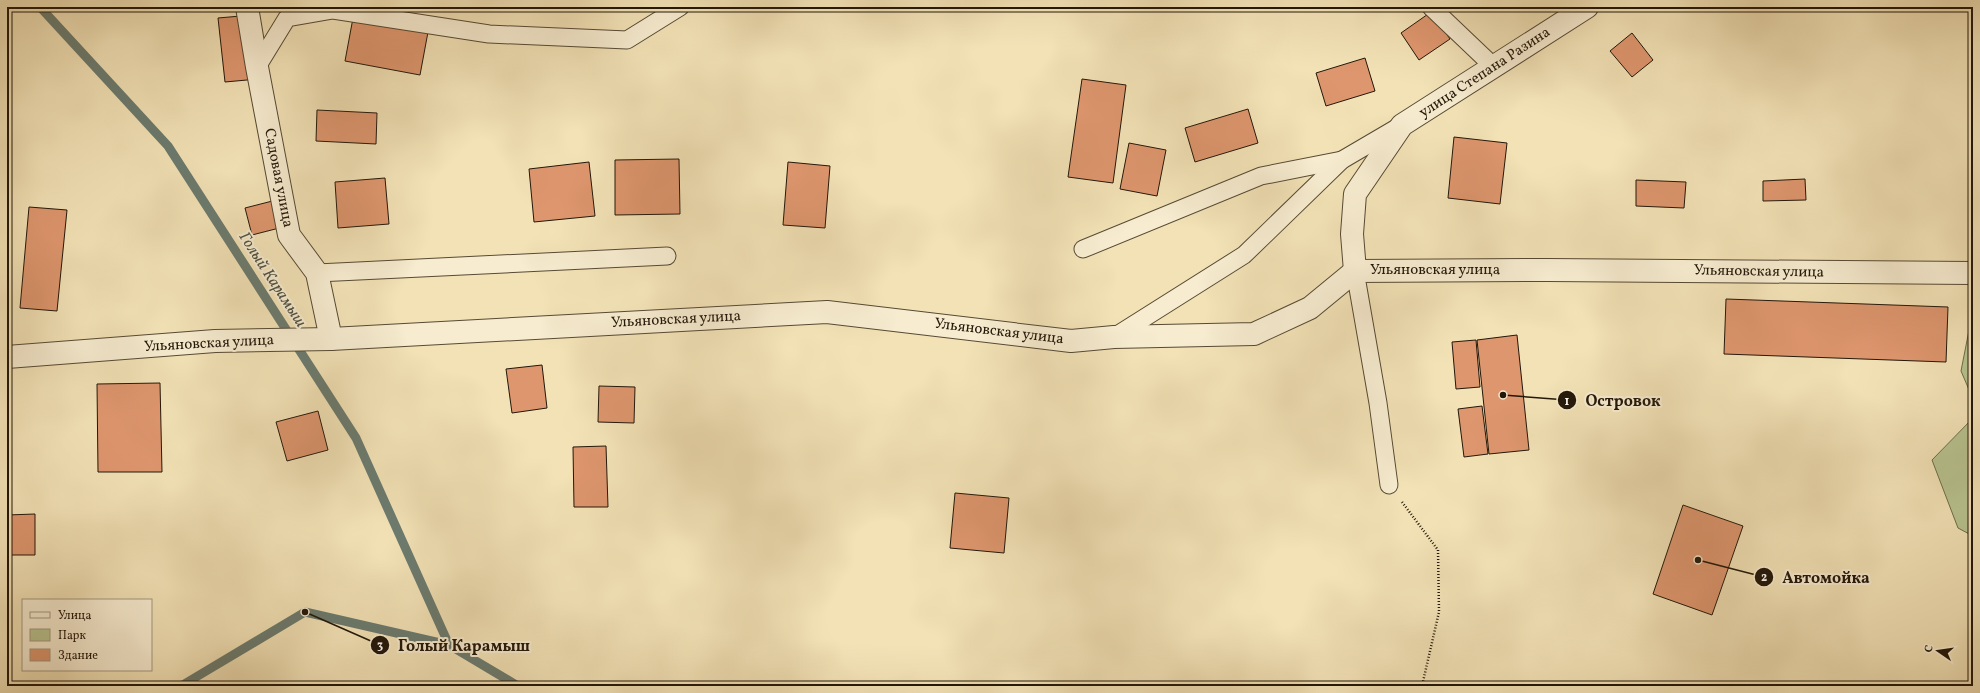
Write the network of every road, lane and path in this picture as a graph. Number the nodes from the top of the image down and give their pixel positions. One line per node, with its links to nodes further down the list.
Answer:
1 (247, 7): 5 (street, Садовая улица)
2 (680, 7): 5 (lane)
3 (1431, 7): 6 (lane)
4 (1588, 7): 6 (street, улица Степана Разина)
5 (256, 67): 12 (street, Садовая улица)
6 (1494, 67): 7 (street, улица Степана Разина)
7 (1402, 125): 8 (lane); 11 (street)
8 (1342, 160): 9 (lane); 14 (lane)
9 (1083, 249)
10 (667, 256): 12 (lane)
11 (1355, 271): 13 (street, Ульяновская улица); 14 (street, Ульяновская улица); 17 (lane)
12 (317, 272): 15 (street, Садовая улица)
13 (1973, 273)
14 (1114, 337): 15 (street, Ульяновская улица)
15 (332, 339): 16 (street, Ульяновская улица)
16 (7, 357)
17 (1389, 485): 18 (path)
18 (1422, 686)

